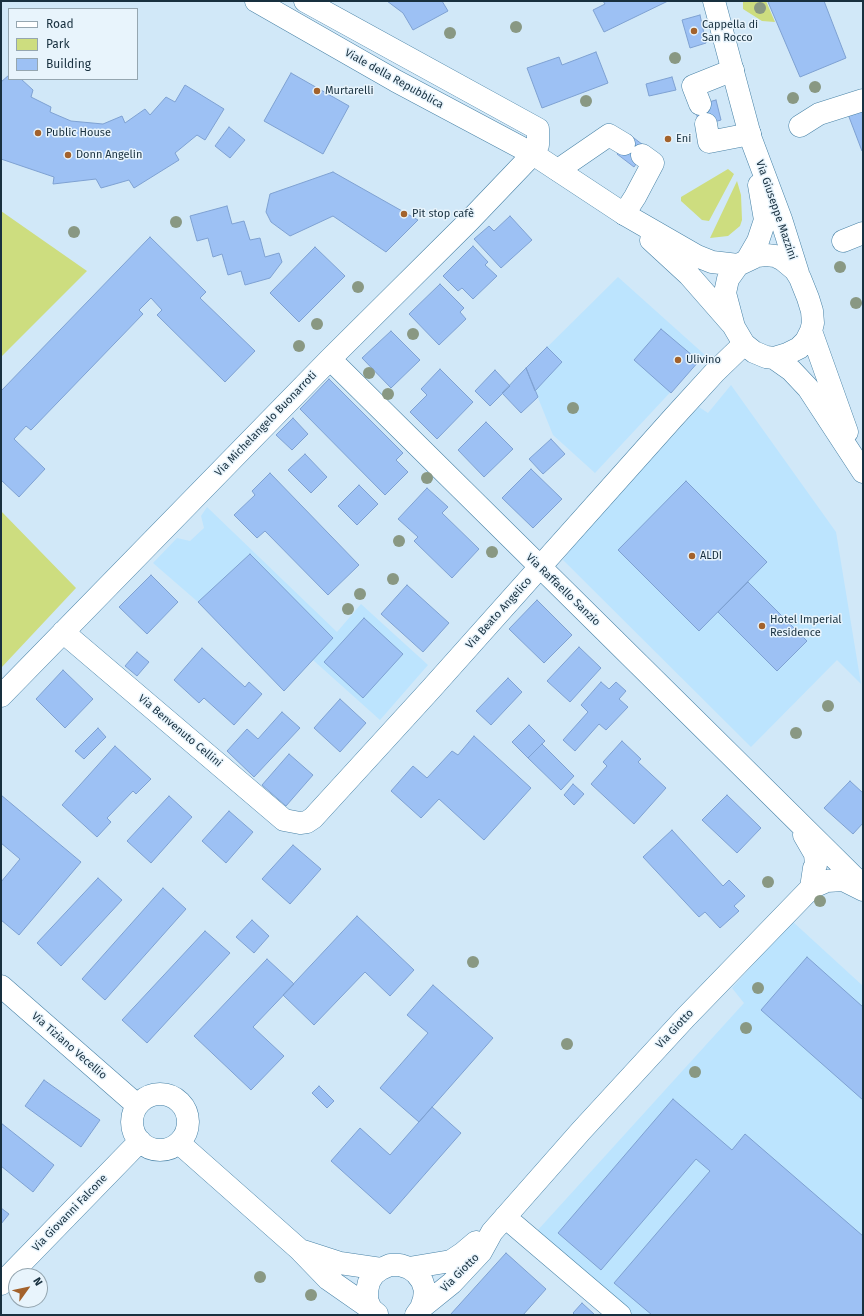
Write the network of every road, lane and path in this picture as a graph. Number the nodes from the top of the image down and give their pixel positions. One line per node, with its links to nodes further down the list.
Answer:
1 (256, 1): 9 (street, Viale della Repubblica)
2 (305, 1): 9 (street)
3 (714, 1): 4 (street, Via Giuseppe Mazzini)
4 (733, 70): 7 (street, Via Giuseppe Mazzini); 7 (street)
5 (863, 100): 6 (street)
6 (800, 126)
7 (751, 138): 15 (street, Via Giuseppe Mazzini); 16 (street, Via Giuseppe Mazzini)
8 (624, 144): 11 (street)
9 (533, 154): 11 (street, Viale della Repubblica); 20 (street, Via Michelangelo Buonarroti)
10 (642, 156): 12 (street)
11 (558, 170): 12 (street, Viale della Repubblica)
12 (624, 214): 15 (street, Viale della Repubblica); 18 (street, Viale della Repubblica)
13 (863, 233): 14 (street)
14 (843, 241)
15 (743, 262): 16 (street); 18 (street)
16 (800, 278): 17 (street)
17 (811, 331): 19 (street); 21 (street)
18 (739, 335): 19 (street); 22 (street, Via Beato Angelico)
19 (774, 358): 21 (street)
20 (330, 359): 22 (street, Via Raffaello Sanzio); 23 (street, Via Michelangelo Buonarroti)
21 (861, 467)
22 (539, 567): 25 (street, Via Raffaello Sanzio); 26 (street, Via Beato Angelico)
23 (63, 632): 24 (street, Via Michelangelo Buonarroti); 26 (street, Via Benvenuto Cellini)
24 (1, 696)
25 (796, 820): 27 (street, Via Raffaello Sanzio); 28 (street, Via Raffaello Sanzio)
26 (300, 823)
27 (863, 886)
28 (811, 888): 29 (street, Via Giotto); 34 (street, Via Giotto)
29 (863, 890)
30 (1, 986): 31 (street, Via Tiziano Vecellio)
31 (136, 1105): 32 (street); 33 (street)
32 (140, 1141): 33 (street); 38 (street, Via Giovanni Falcone)
33 (179, 1143): 35 (street)
34 (499, 1224): 36 (street, Via Giotto); 40 (street, Via Giotto); 41 (street)
35 (300, 1250): 37 (street); 39 (street)
36 (409, 1268): 37 (street); 40 (street)
37 (381, 1269): 39 (street)
38 (1, 1284)
39 (374, 1312)
40 (419, 1312)
41 (620, 1315)

